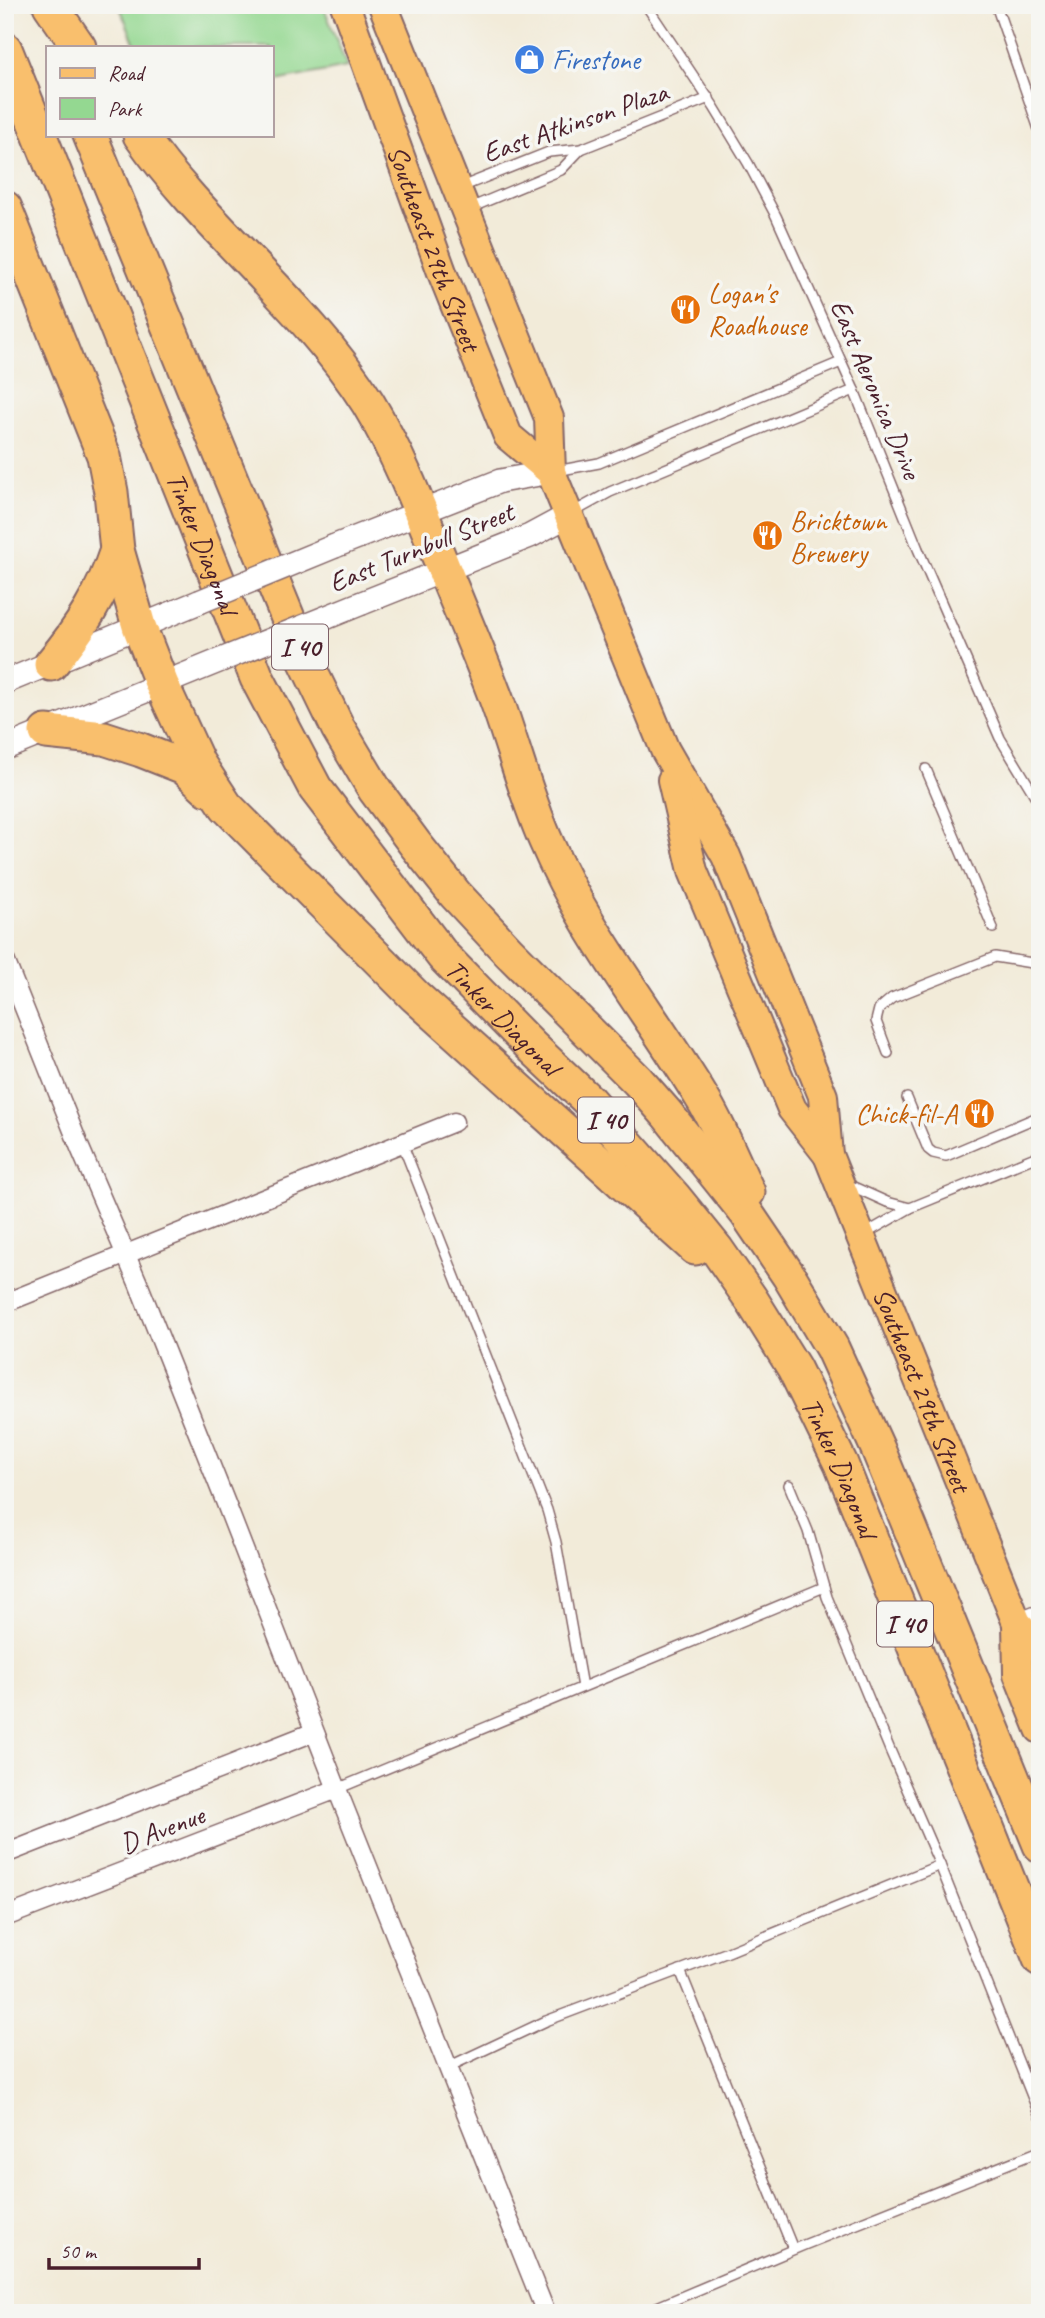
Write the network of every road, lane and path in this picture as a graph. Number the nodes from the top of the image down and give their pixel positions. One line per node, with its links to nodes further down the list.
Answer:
1 (37, 5): 7 (highway)
2 (50, 5): 8 (highway)
3 (345, 5): 19 (main road, Southeast 29th Street)
4 (383, 5): 15 (main road, Southeast 29th Street)
5 (646, 5): 10 (lane, East Aeronica Drive)
6 (996, 5): 11 (lane)
7 (54, 46)
8 (78, 46)
9 (5, 49): 47 (highway, Tinker Diagonal / I 40)
10 (709, 98): 14 (lane, East Atkinson Plaza); 17 (lane, East Aeronica Drive)
11 (1040, 132)
12 (90, 136): 46 (highway, Tinker Diagonal / I 40)
13 (141, 136): 20 (highway)
14 (581, 149): 15 (lane, East Atkinson Plaza); 15 (lane)
15 (461, 200): 19 (main road, Southeast 29th Street)
16 (5, 208): 22 (highway)
17 (841, 362): 18 (lane, East Aeronica Drive); 19 (lane, East Turnbull Street)
18 (853, 390): 21 (lane, East Turnbull Street); 31 (lane, East Aeronica Drive)
19 (551, 472): 20 (street, East Turnbull Street); 21 (main road, Southeast 29th Street)
20 (422, 511): 23 (highway); 24 (street, East Turnbull Street, bridge)
21 (569, 515): 23 (street, East Turnbull Street); 42 (main road, Southeast 29th Street)
22 (117, 550): 24 (highway); 25 (highway)
23 (445, 571): 27 (street, East Turnbull Street, bridge); 46 (highway)
24 (139, 626): 25 (street, East Turnbull Street); 27 (highway)
25 (51, 664): 26 (street, East Turnbull Street)
26 (5, 682)
27 (162, 685): 28 (street, East Turnbull Street); 32 (highway)
28 (46, 732): 29 (street, East Turnbull Street); 32 (highway)
29 (5, 748)
30 (926, 769): 33 (lane)
31 (1040, 804)
32 (226, 806): 47 (highway)
33 (993, 928)
34 (5, 960): 45 (street)
35 (1032, 963): 36 (lane)
36 (888, 1054)
37 (906, 1098): 38 (lane)
38 (1040, 1116)
39 (454, 1122): 40 (street)
40 (402, 1143): 45 (street); 53 (lane)
41 (1040, 1155): 43 (lane)
42 (833, 1167): 43 (lane); 44 (main road, Southeast 29th Street)
43 (910, 1208): 44 (lane)
44 (861, 1236): 51 (main road, Southeast 29th Street)
45 (125, 1254): 48 (street); 55 (street)
46 (789, 1276): 57 (highway, Tinker Diagonal / I 40)
47 (751, 1298): 61 (highway, Tinker Diagonal / I 40)
48 (5, 1303)
49 (789, 1485): 50 (lane)
50 (824, 1587): 53 (lane); 59 (lane)
51 (1028, 1618): 52 (main road, Southeast 29th Street); 54 (main road, Southeast 29th Street)
52 (1040, 1648)
53 (582, 1687): 56 (lane)
54 (1040, 1729)
55 (314, 1732): 56 (street); 58 (street)
56 (337, 1789): 60 (street, D Avenue); 63 (street)
57 (1040, 1845)
58 (5, 1854)
59 (940, 1865): 62 (lane); 64 (lane)
60 (5, 1917)
61 (1040, 1959)
62 (680, 1970): 63 (lane); 66 (lane)
63 (448, 2067): 67 (street)
64 (1040, 2116)
65 (1040, 2151): 66 (lane)
66 (793, 2249): 68 (lane)
67 (546, 2313)
68 (643, 2313)

